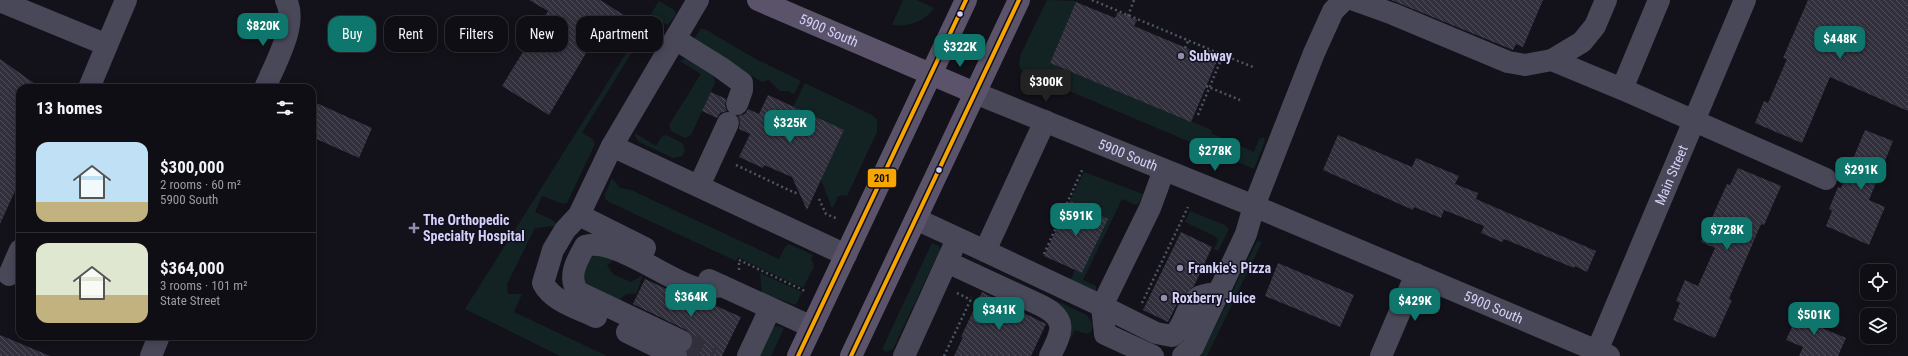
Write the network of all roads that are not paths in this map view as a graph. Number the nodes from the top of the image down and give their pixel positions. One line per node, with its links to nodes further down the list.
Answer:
1 (126, 0): 14 (street)
2 (286, 0): 18 (street)
3 (698, 0): 13 (street)
4 (758, 0): 16 (main road, 5900 South)
5 (966, 0): 16 (main road)
6 (1019, 0): 20 (main road)
7 (1344, 0): 29 (street)
8 (1354, 0): 15 (street)
9 (1606, 0): 15 (street)
10 (1659, 0): 19 (street)
11 (1745, 0): 23 (street, Main Street)
12 (0, 1): 14 (street)
13 (675, 39): 21 (street); 25 (street)
14 (106, 45): 17 (street)
15 (1552, 60): 19 (street)
16 (931, 74): 20 (main road, 5900 South); 35 (main road)
17 (91, 84)
18 (267, 84)
19 (1622, 89): 23 (street)
20 (975, 93): 22 (street, 5900 South); 31 (main road)
21 (737, 104)
22 (1045, 121): 26 (street, 5900 South); 34 (street)
23 (1694, 121): 27 (street); 46 (street, Main Street)
24 (728, 123): 28 (street)
25 (612, 146): 28 (street); 30 (street)
26 (1164, 170): 29 (street, 5900 South); 42 (street)
27 (1826, 179)
28 (698, 186): 35 (street)
29 (1254, 206): 38 (street, 5900 South); 41 (street)
30 (579, 214): 33 (street); 40 (street); 45 (street)
31 (916, 219): 32 (street); 49 (main road)
32 (958, 238): 34 (street); 37 (street)
33 (585, 246): 40 (street); 45 (street)
34 (984, 251): 42 (street)
35 (846, 255): 44 (main road)
36 (16, 260): 39 (street)
37 (947, 262): 50 (street); 51 (street)
38 (1416, 274): 46 (street, 5900 South); 54 (street)
39 (10, 276)
40 (722, 286): 43 (street)
41 (1218, 293): 42 (street); 53 (street)
42 (1102, 306): 52 (street)
43 (770, 309): 44 (street); 47 (street)
44 (812, 327): 48 (main road)
45 (678, 348)
46 (1603, 353)
47 (748, 356)
48 (798, 356)
49 (852, 356)
50 (904, 356)
51 (1050, 356)
52 (1153, 356)
53 (1183, 356)
54 (1381, 356)

